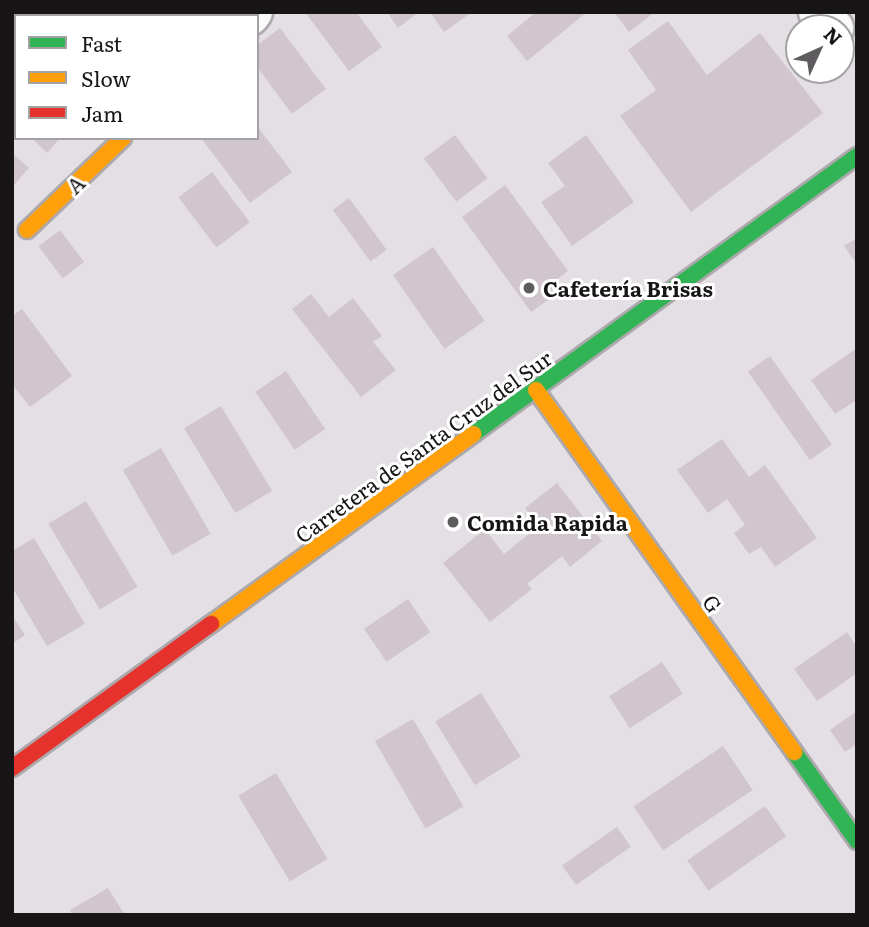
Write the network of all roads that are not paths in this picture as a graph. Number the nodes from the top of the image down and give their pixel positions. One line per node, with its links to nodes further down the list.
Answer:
1 (121, 140): 3 (main road, A)
2 (857, 156): 4 (main road, Carretera de Santa Cruz del Sur)
3 (27, 230)
4 (536, 390): 5 (main road, Carretera de Santa Cruz del Sur); 6 (main road, G)
5 (12, 768)
6 (857, 841)

